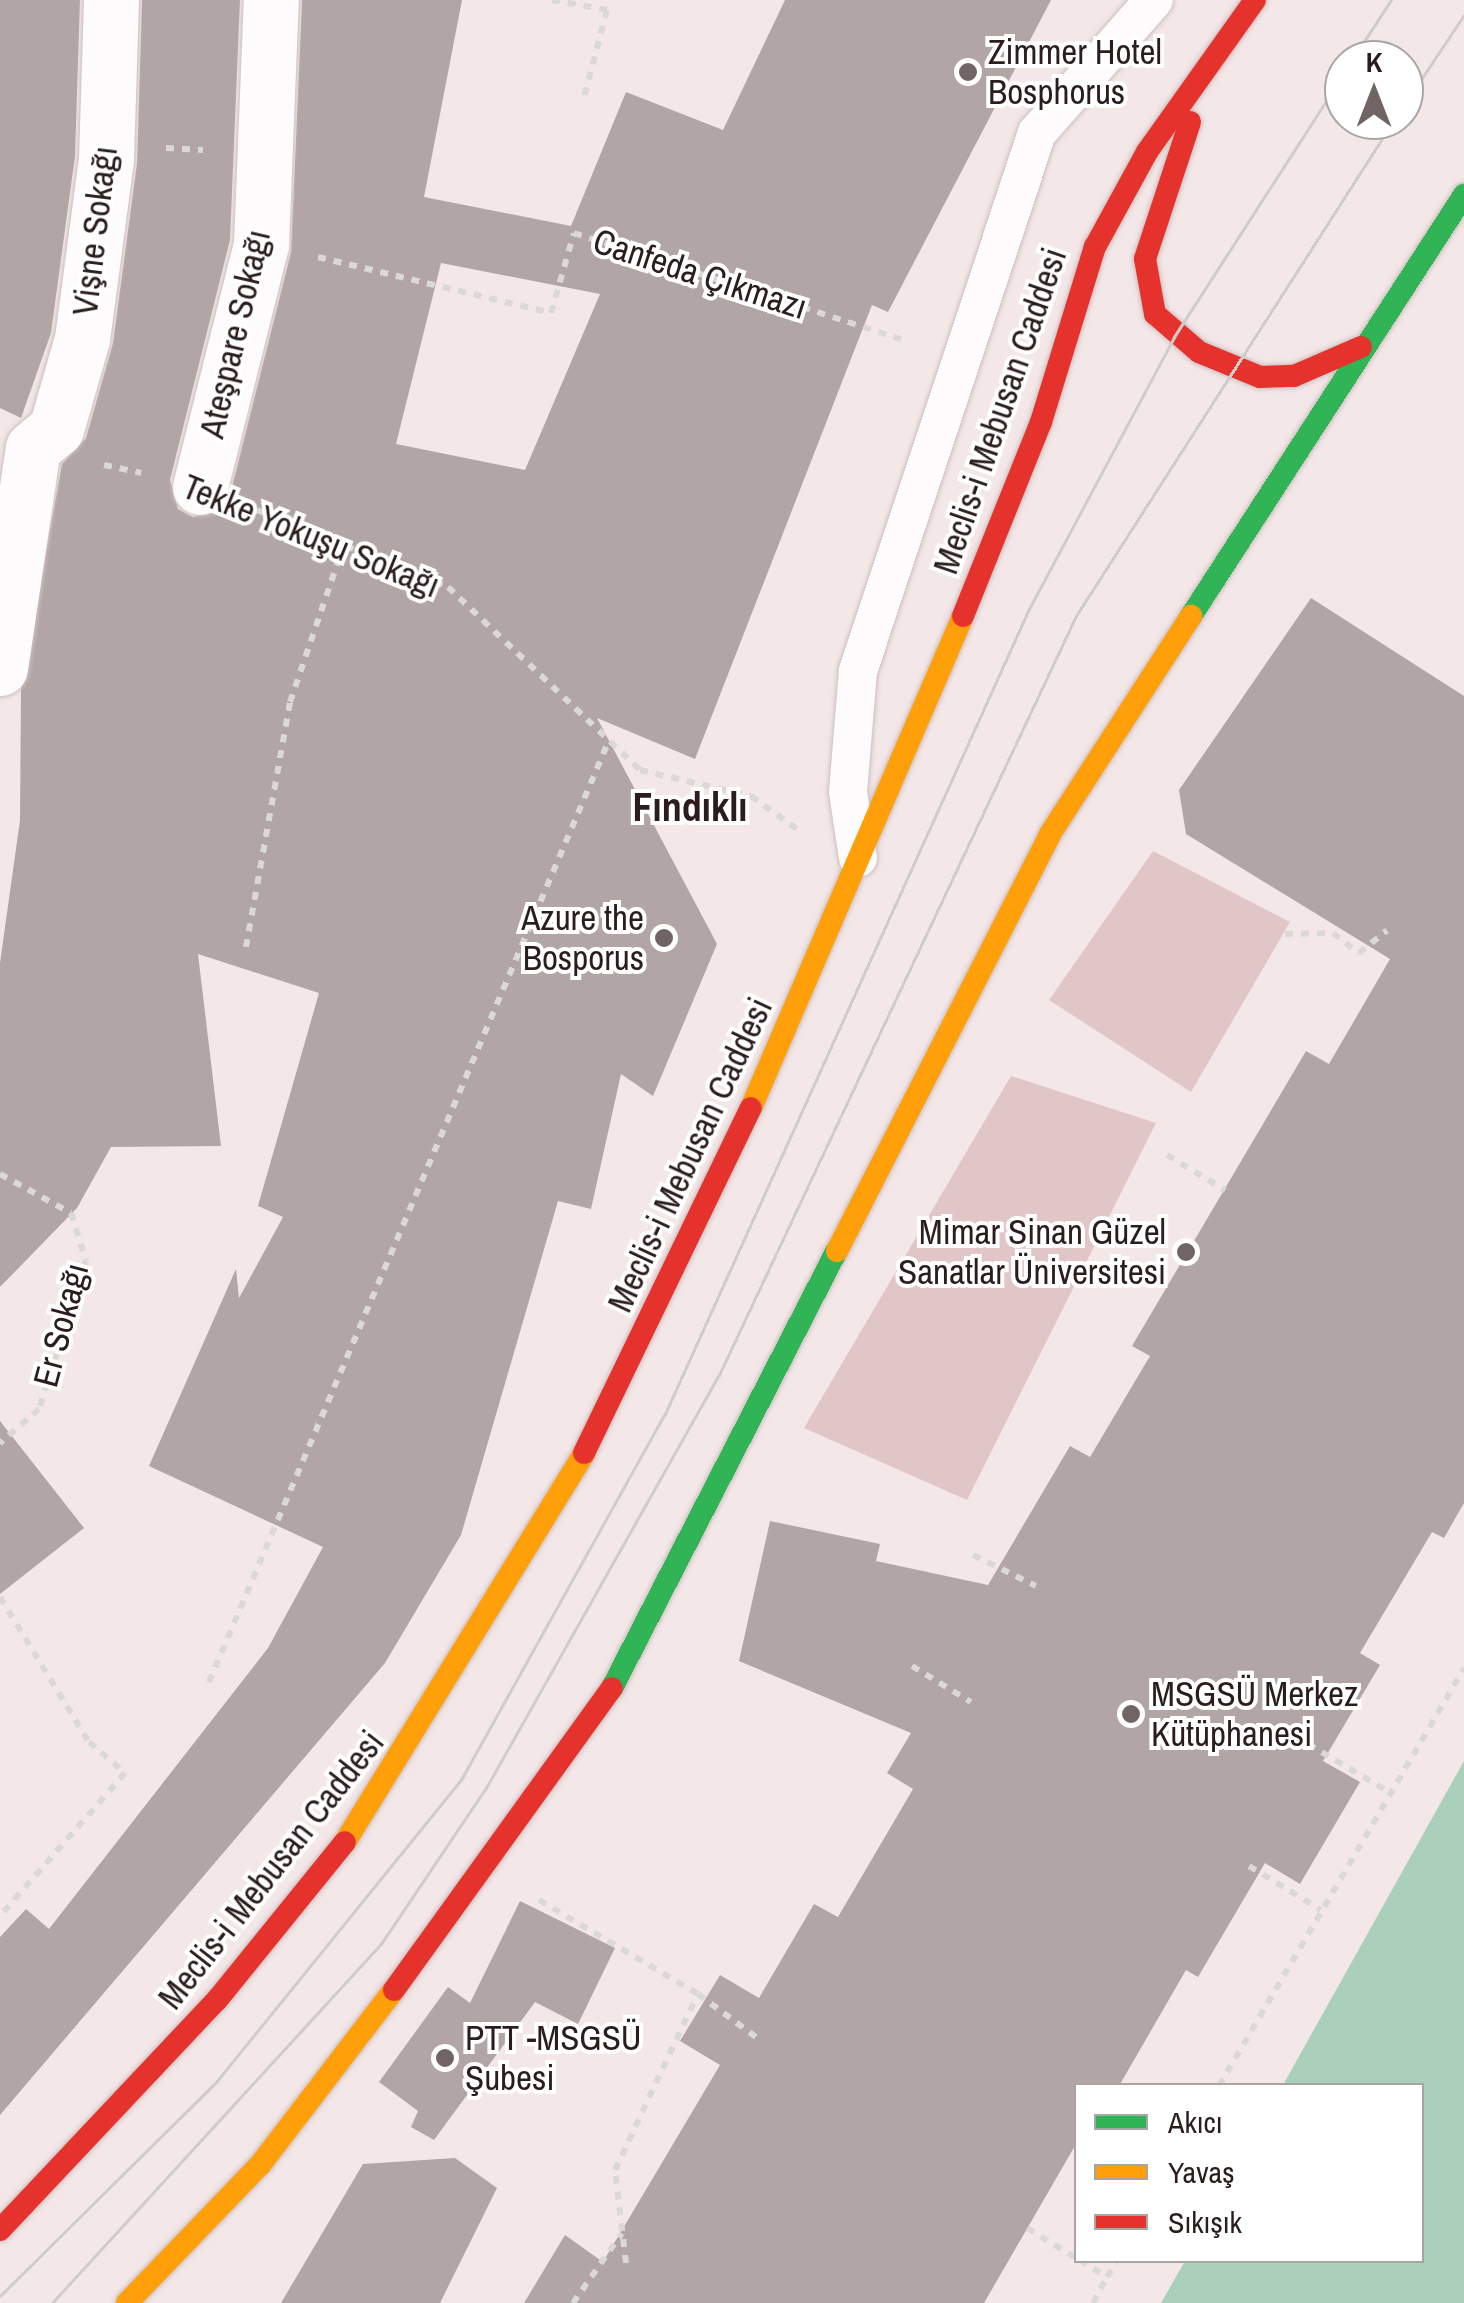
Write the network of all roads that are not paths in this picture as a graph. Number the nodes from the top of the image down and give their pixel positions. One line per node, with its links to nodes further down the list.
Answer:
1 (111, 0): 9 (street, Vişne Sokağı)
2 (271, 0): 8 (street, Ateşpare Sokağı)
3 (1154, 0): 10 (lane)
4 (1256, 0): 5 (main road, Meclis-i Mebusan Caddesi)
5 (1206, 71): 7 (main road); 10 (main road, Meclis-i Mebusan Caddesi)
6 (1464, 195): 7 (main road)
7 (1361, 346): 12 (main road)
8 (200, 486)
9 (0, 668)
10 (857, 867): 11 (main road, Meclis-i Mebusan Caddesi)
11 (0, 2230)
12 (164, 2286): 13 (main road)
13 (126, 2303)

